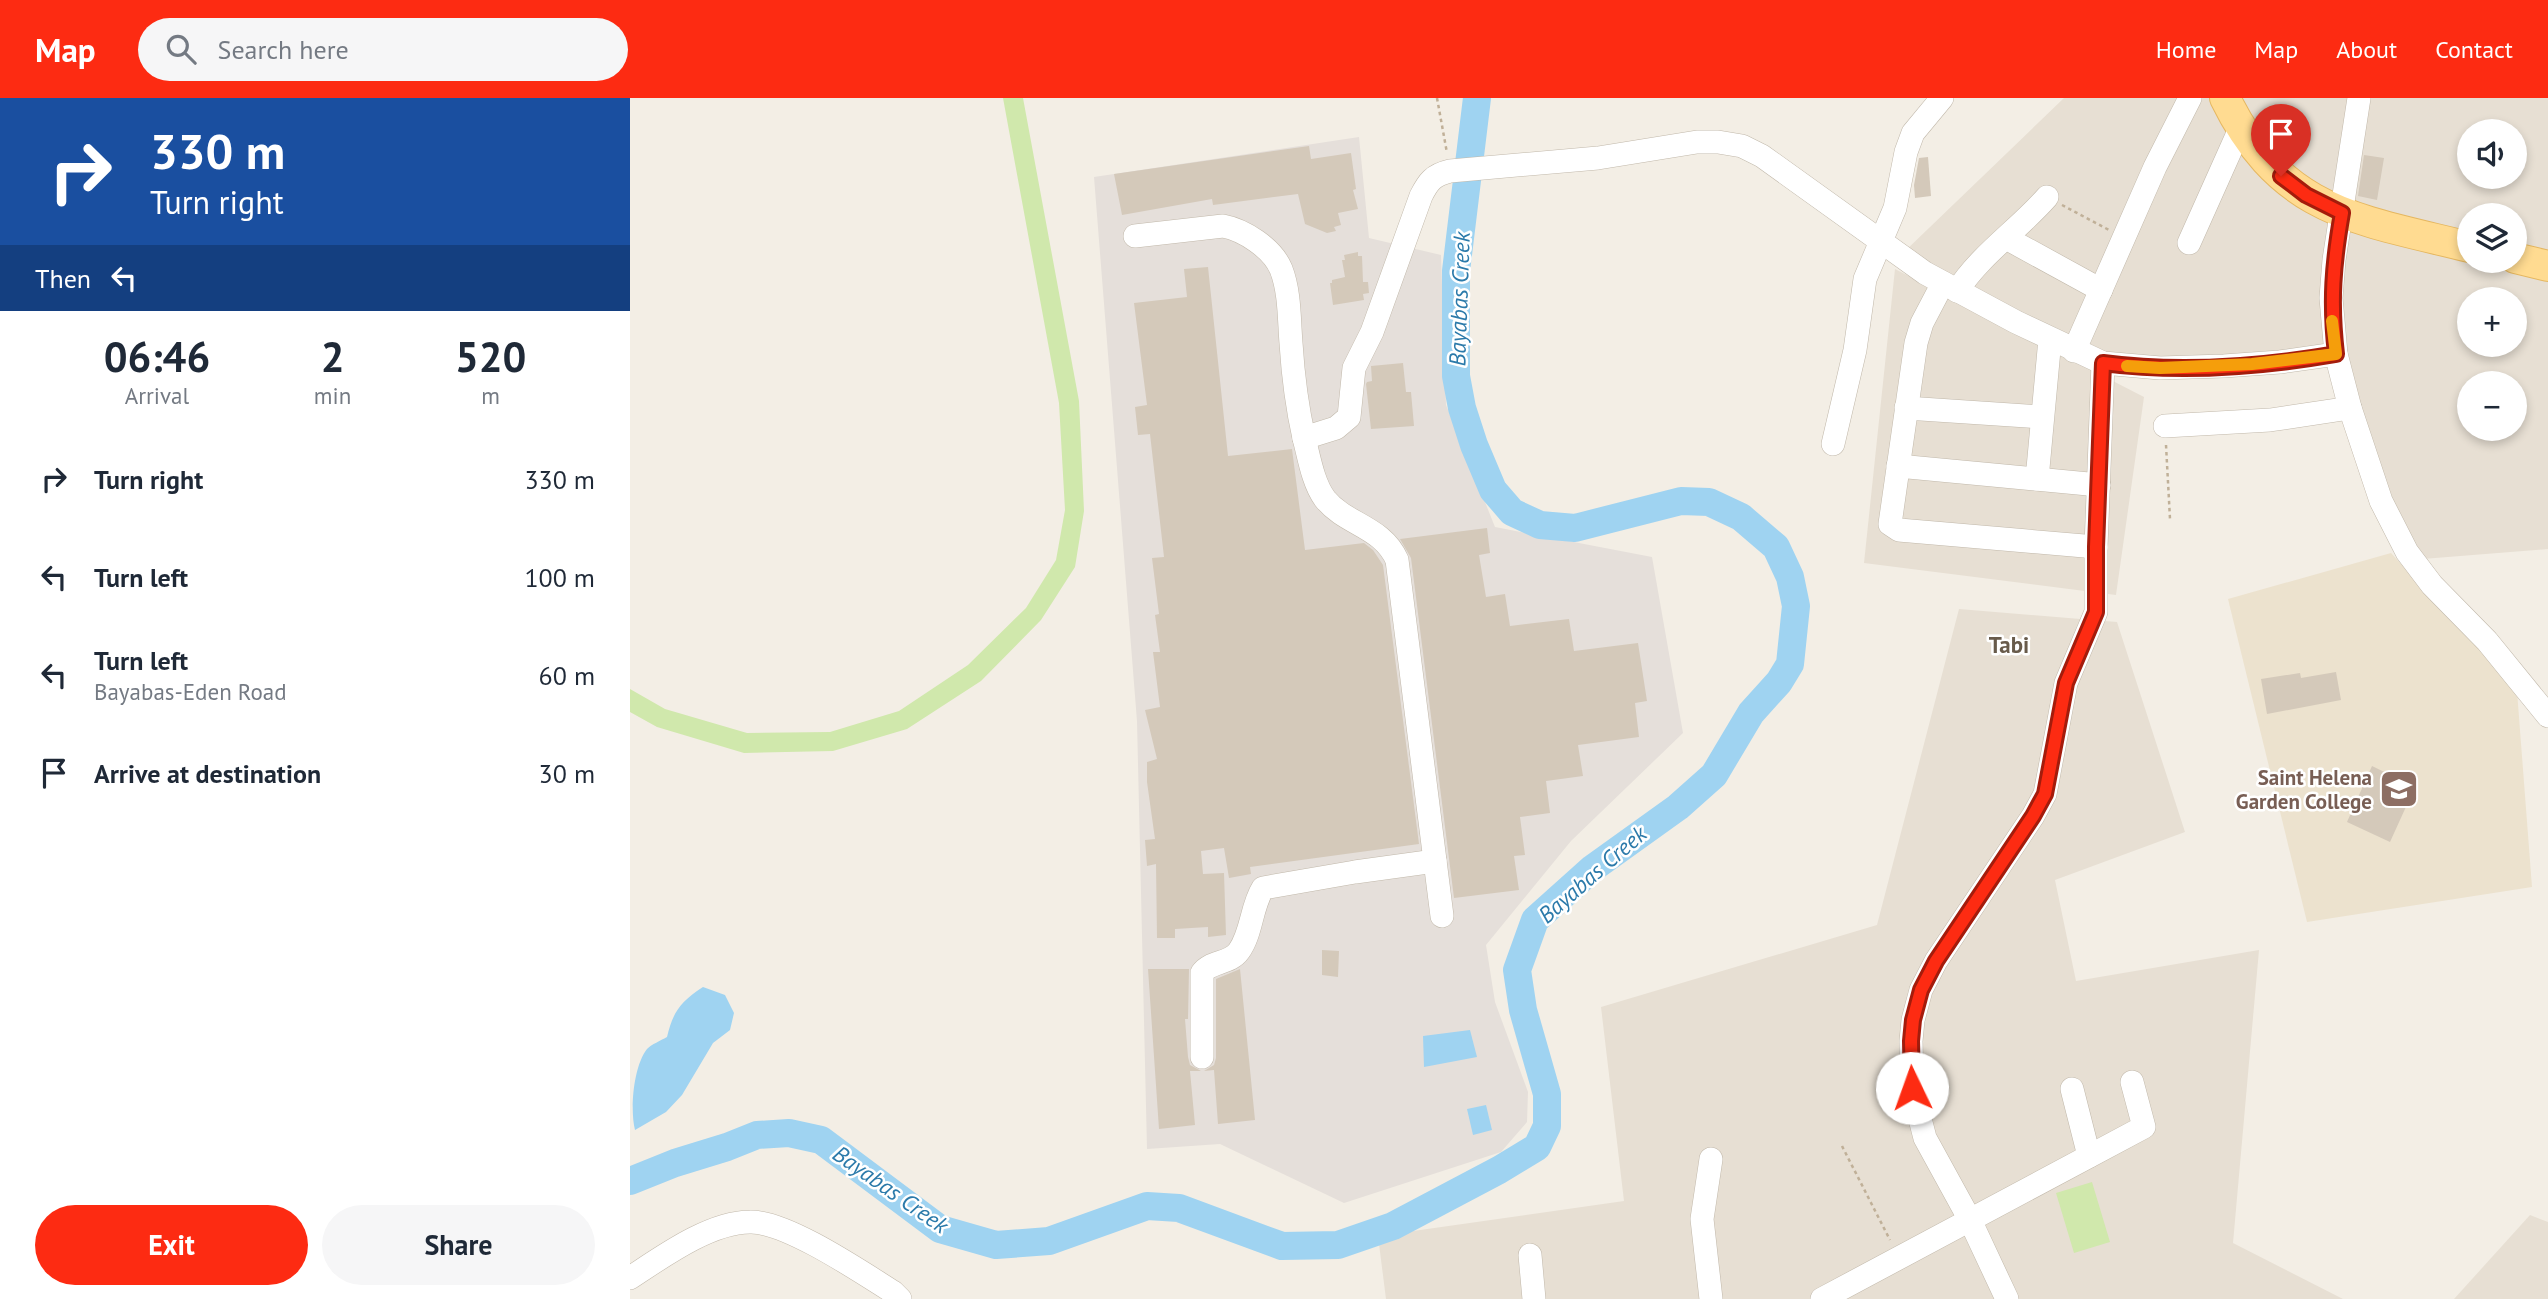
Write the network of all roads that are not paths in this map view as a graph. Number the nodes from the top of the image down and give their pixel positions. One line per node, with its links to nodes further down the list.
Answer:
1 (1942, 98): 10 (street)
2 (2189, 98): 16 (street)
3 (2225, 98): 5 (main road)
4 (2359, 98): 7 (street)
5 (2240, 129): 7 (main road); 11 (street)
6 (2047, 197): 9 (street)
7 (2342, 213): 12 (main road); 19 (street)
8 (1135, 236): 25 (street)
9 (2006, 238): 15 (street); 16 (street)
10 (1880, 242): 15 (street); 25 (street); 26 (street)
11 (2189, 243)
12 (2457, 244)
13 (2527, 261): 14 (main road)
14 (2548, 266)
15 (1941, 283): 17 (street); 21 (street)
16 (2101, 290): 18 (street)
17 (2050, 339): 18 (street); 23 (street)
18 (2074, 351): 20 (street)
19 (2336, 354): 20 (street); 22 (street)
20 (2103, 363): 29 (street)
21 (1906, 408): 23 (street); 27 (street)
22 (2350, 408): 24 (street); 31 (street)
23 (2042, 417): 28 (street)
24 (2165, 426)
25 (1304, 438): 32 (street)
26 (1833, 444)
27 (1898, 466): 28 (street); 30 (street)
28 (2037, 479): 29 (street)
29 (2099, 485): 30 (street)
30 (2096, 547): 39 (street)
31 (2548, 716)
32 (1435, 861): 33 (street); 34 (street)
33 (1442, 916)
34 (1202, 1057)
35 (2132, 1082): 37 (street)
36 (2072, 1089): 37 (street)
37 (2089, 1156): 39 (street)
38 (1711, 1159): 44 (street)
39 (1970, 1220): 45 (street); 46 (street)
40 (1530, 1255): 43 (street)
41 (630, 1278): 42 (street)
42 (900, 1299)
43 (1534, 1299)
44 (1712, 1299)
45 (1822, 1299)
46 (2007, 1299)

